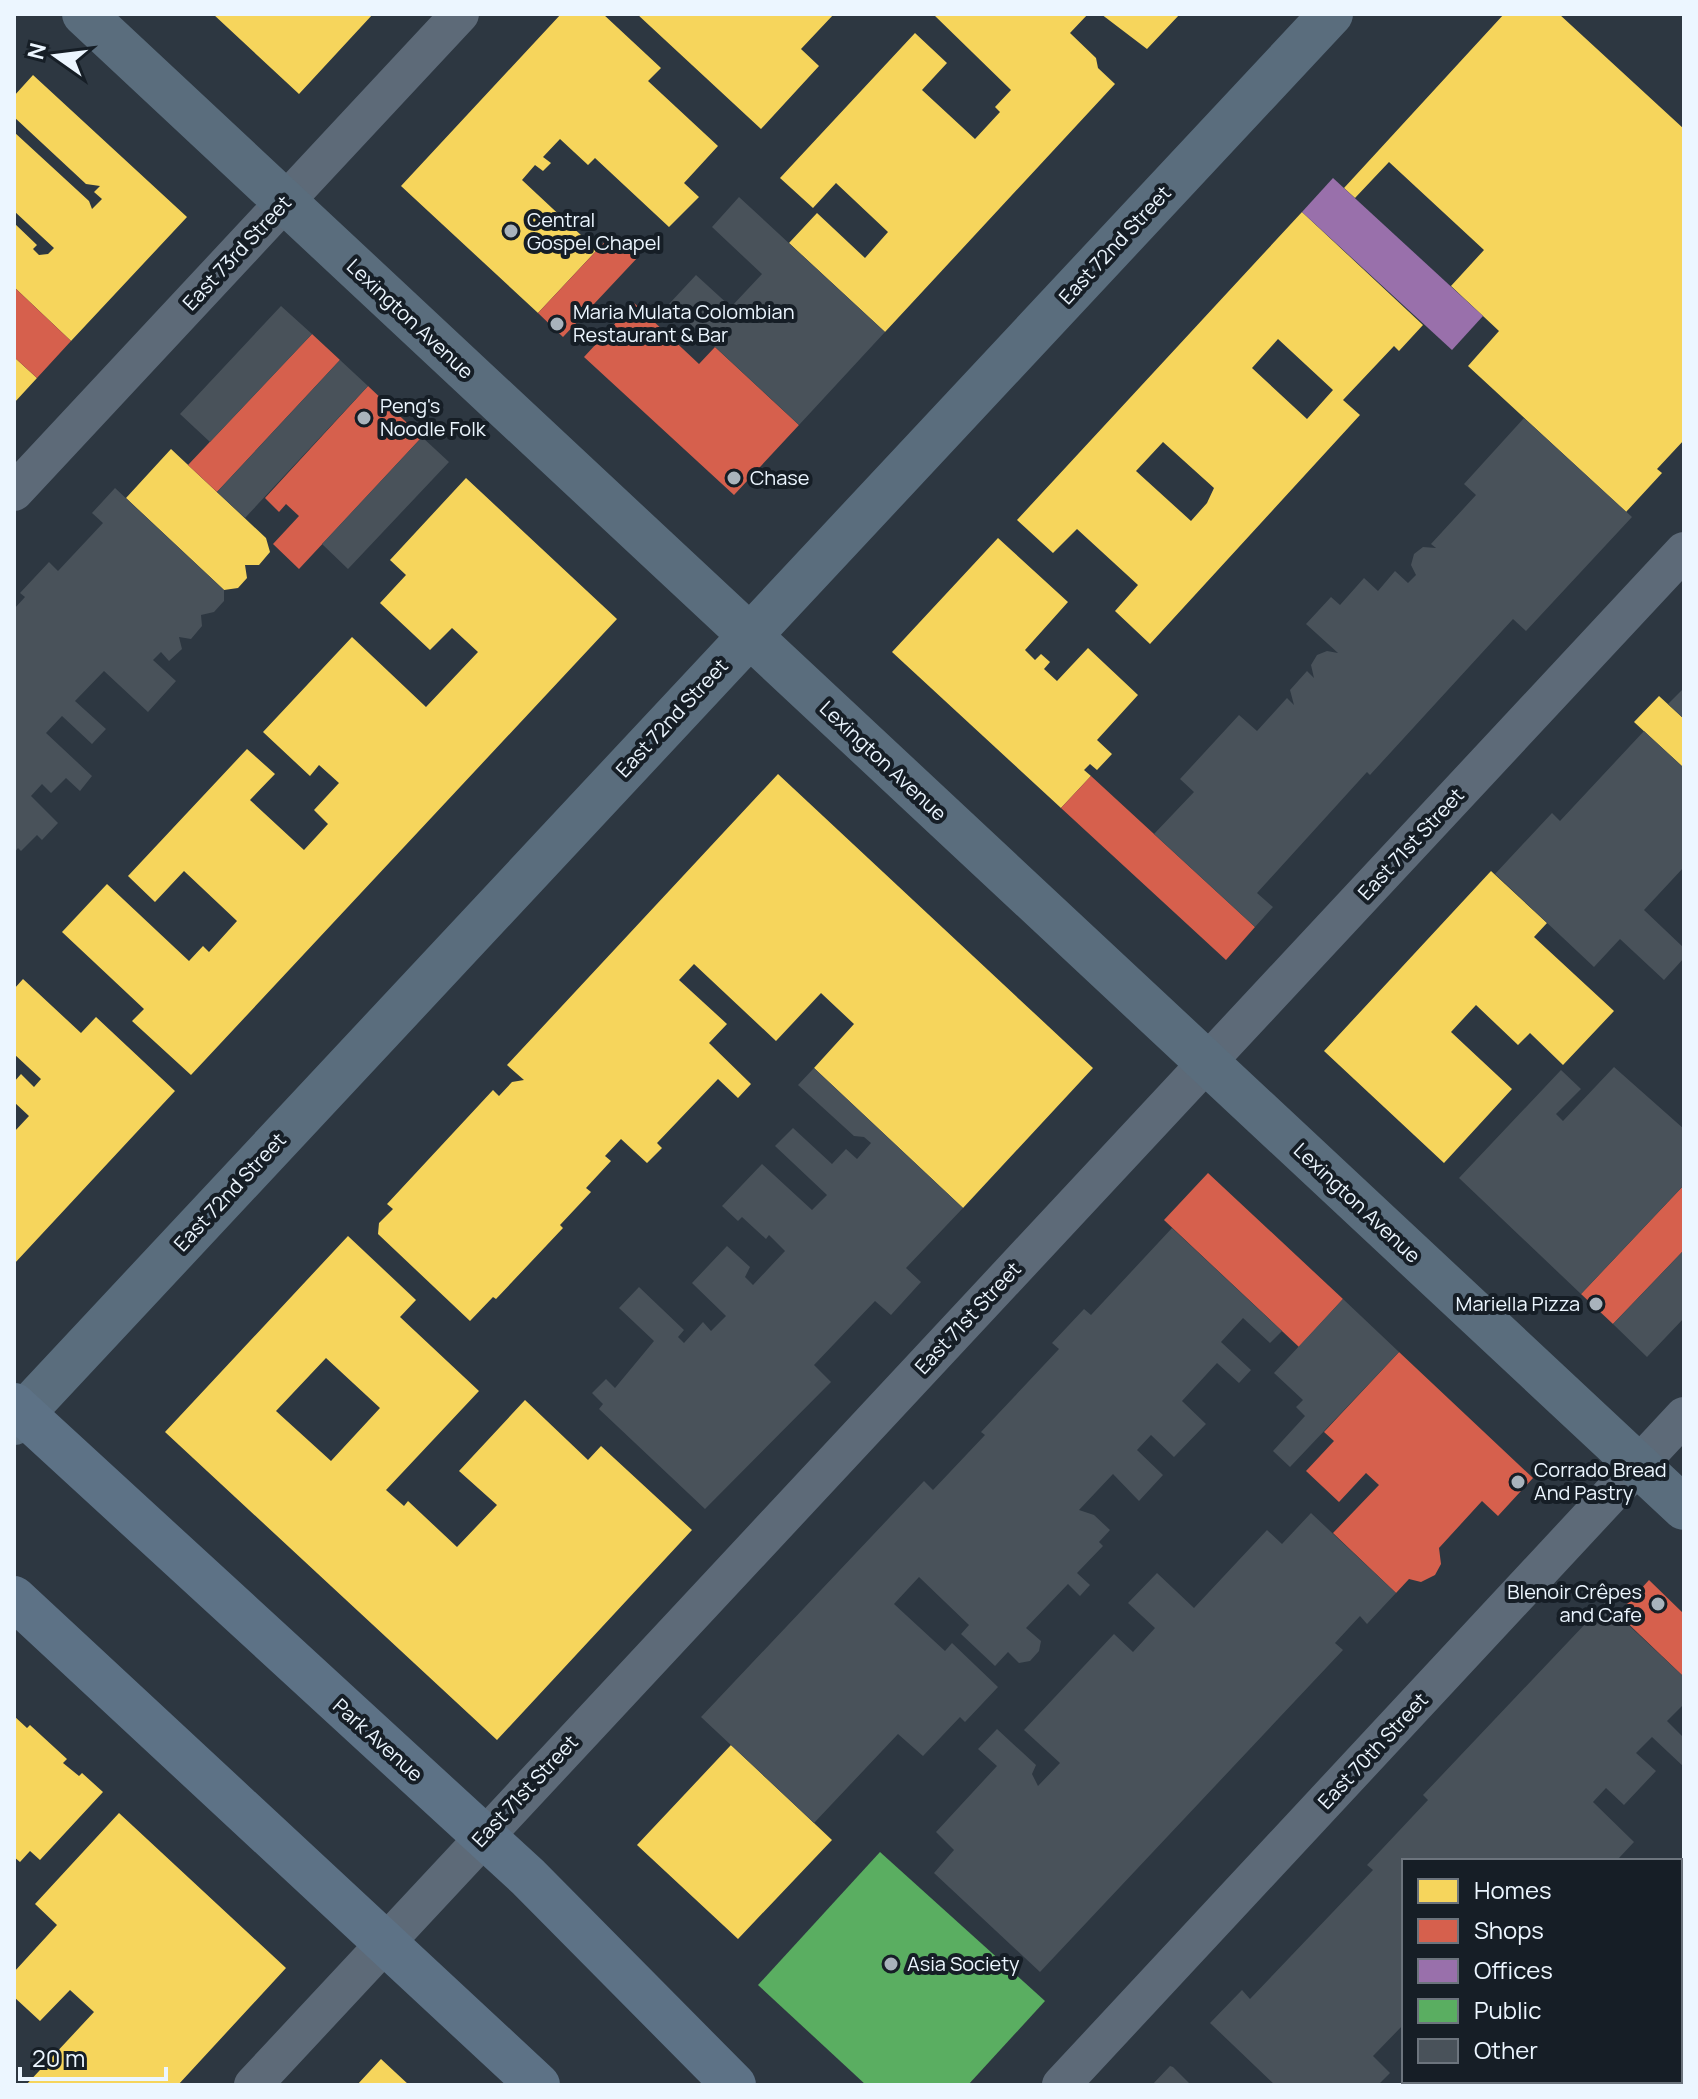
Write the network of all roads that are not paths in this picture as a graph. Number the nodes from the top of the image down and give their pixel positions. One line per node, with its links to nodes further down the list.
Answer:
1 (84, 14): 4 (main road, Lexington Avenue)
2 (460, 14): 4 (street, East 73rd Street)
3 (1331, 14): 7 (main road, East 72nd Street)
4 (285, 201): 5 (street, East 73rd Street); 7 (main road, Lexington Avenue)
5 (14, 492)
6 (1684, 551): 8 (street, East 71st Street)
7 (750, 637): 8 (main road, Lexington Avenue); 9 (main road, East 72nd Street)
8 (1207, 1063): 11 (main road, Lexington Avenue); 14 (street, East 71st Street)
9 (17, 1413): 14 (main road, Park Avenue)
10 (1684, 1416): 11 (street, East 70th Street)
11 (1638, 1465): 12 (main road, Lexington Avenue); 19 (street, East 70th Street)
12 (1684, 1508)
13 (14, 1598): 15 (main road)
14 (483, 1836): 15 (street, East 71st Street); 18 (main road, Park Avenue)
15 (384, 1943): 16 (street, East 71st Street); 17 (main road)
16 (253, 2085)
17 (538, 2085)
18 (734, 2085)
19 (1061, 2085)

